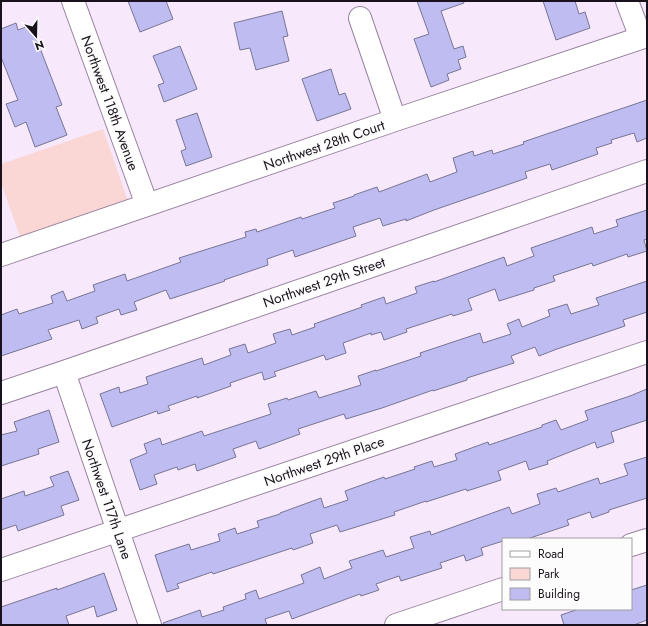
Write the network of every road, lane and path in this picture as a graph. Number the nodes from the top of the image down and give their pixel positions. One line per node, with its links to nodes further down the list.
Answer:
1 (73, 1): 7 (street, Northwest 118th Avenue)
2 (627, 1): 4 (street)
3 (360, 18): 5 (street)
4 (644, 37): 5 (street, Northwest 28th Court)
5 (395, 120): 7 (street, Northwest 28th Court)
6 (647, 171): 10 (street, Northwest 29th Street)
7 (147, 205): 8 (street, Northwest 28th Court)
8 (1, 255)
9 (647, 352): 12 (street, Northwest 29th Place)
10 (64, 372): 11 (street, Northwest 29th Street); 12 (street, Northwest 117th Lane)
11 (1, 393)
12 (118, 530): 15 (street, Northwest 29th Place); 17 (street, Northwest 117th Lane)
13 (647, 540): 14 (street)
14 (632, 545)
15 (1, 570)
16 (502, 589): 18 (street)
17 (150, 625)
18 (396, 625)

